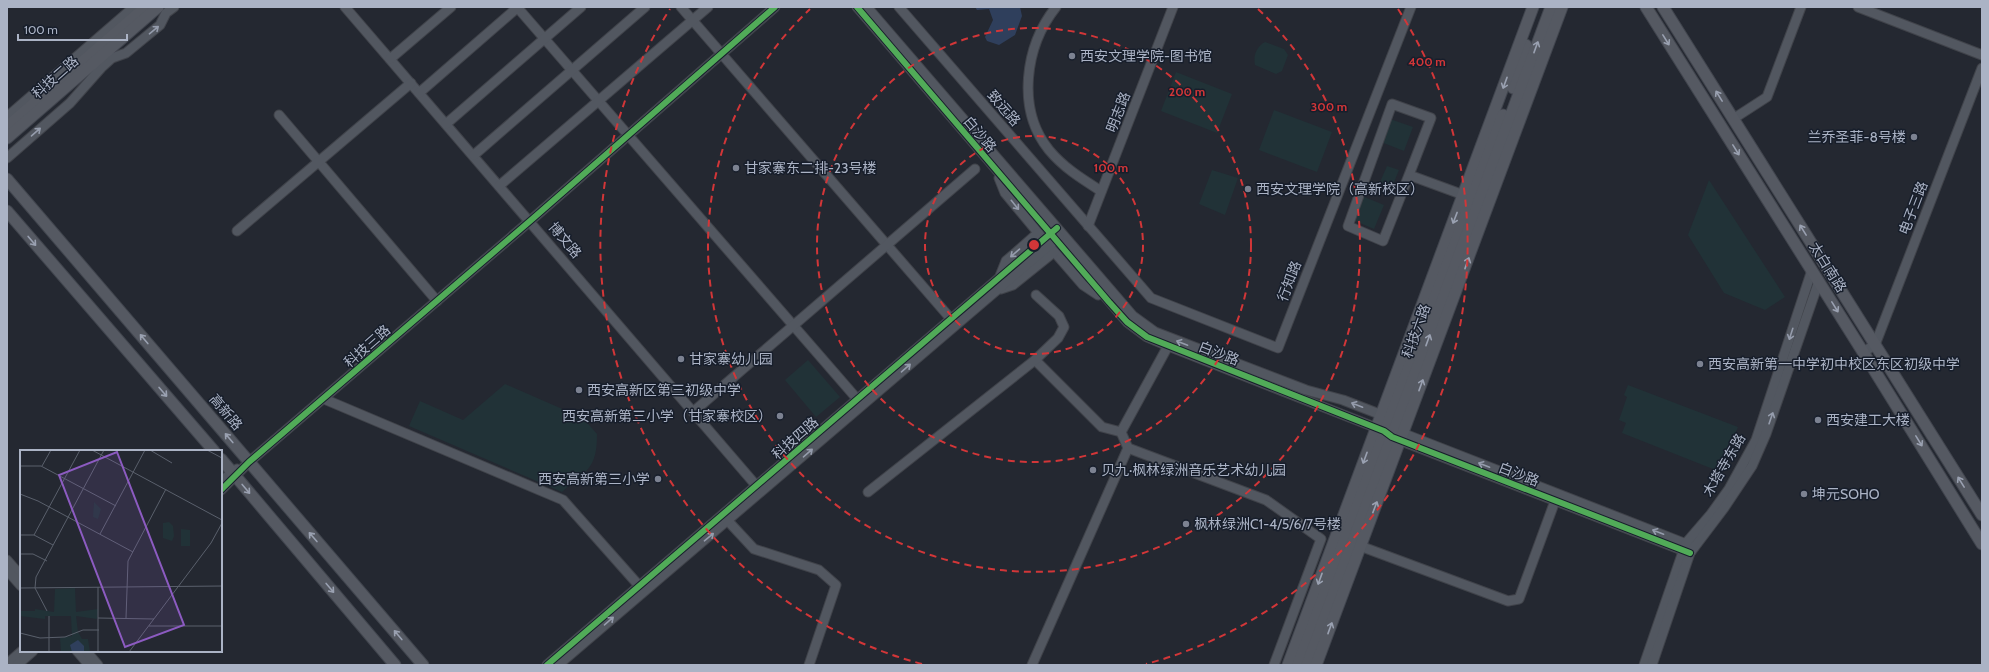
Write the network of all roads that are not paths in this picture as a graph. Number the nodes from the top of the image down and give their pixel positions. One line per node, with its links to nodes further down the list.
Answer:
1 (134, 7): 38 (street)
2 (146, 7): 41 (main road, 科技二路)
3 (158, 7): 43 (main road, 科技二路)
4 (174, 7): 45 (street, one-way to 4)
5 (345, 7): 31 (street, 博文路)
6 (451, 7): 31 (street)
7 (517, 7): 28 (street); 35 (street)
8 (581, 7): 28 (street)
9 (645, 7): 33 (street)
10 (681, 7): 27 (street)
11 (708, 7): 27 (street)
12 (775, 7): 29 (street, 科技三路)
13 (857, 7): 57 (street, 白沙路, one-way to 57)
14 (867, 7): 57 (street, 白沙路)
15 (900, 7): 55 (street, 致远路)
16 (1056, 7): 51 (street)
17 (1173, 7): 51 (street, 明志路)
18 (1411, 7): 55 (street, 行知路)
19 (1533, 7): 52 (main road, one-way to 52)
20 (1540, 7): 52 (main road, 科技六路)
21 (1551, 7): 52 (main road, 科技六路, one-way to 21)
22 (1562, 7): 74 (main road, one-way to 22)
23 (1646, 7): 59 (main road, 太白南路, one-way to 59)
24 (1663, 7): 39 (main road, 太白南路, one-way to 24)
25 (1801, 7): 39 (street)
26 (1858, 7): 30 (street)
27 (693, 20): 29 (street); 36 (street)
28 (545, 38): 33 (street); 40 (street)
29 (722, 54): 42 (street, 科技三路); 58 (street)
30 (1982, 55)
31 (390, 59): 34 (street, 博文路)
32 (1982, 68): 65 (street, 电子三路)
33 (572, 70): 36 (street); 44 (street)
34 (411, 83): 35 (street, 博文路); 46 (street)
35 (419, 92): 40 (street, 博文路)
36 (598, 101): 42 (street); 50 (street)
37 (278, 115): 46 (street)
38 (7, 116)
39 (1733, 119): 65 (main road, 太白南路, one-way to 39)
40 (446, 124): 44 (street, 博文路)
41 (7, 127)
42 (627, 135): 54 (street, 科技三路); 64 (street)
43 (7, 138)
44 (474, 155): 50 (street, 博文路)
45 (7, 158)
46 (318, 162): 56 (street); 62 (street)
47 (975, 169): 58 (street)
48 (1409, 175): 48 (street); 52 (street)
49 (7, 179): 78 (main road, 高新路, one-way to 49)
50 (499, 186): 54 (street, 博文路)
51 (1102, 191): 55 (street, 明志路)
52 (1472, 198): 72 (main road, 科技六路, one-way to 72); 74 (main road, 科技六路, one-way to 52)
53 (7, 211): 76 (main road, one-way to 76)
54 (530, 221): 62 (street, 科技三路); 71 (street, 博文路)
55 (1088, 226)
56 (237, 231)
57 (1051, 238): 63 (street, 科技四路, one-way to 63); 66 (street, 白沙路); 72 (street, 白沙路, one-way to 57); 82 (street, 科技四路, one-way to 57)
58 (888, 246): 63 (street); 64 (street)
59 (1812, 270): 60 (main road, 太白南路); 89 (street, 木塔寺东路, one-way to 89)
60 (1819, 281): 67 (main road, 太白南路, one-way to 67); 89 (street, 木塔寺东路, one-way to 60)
61 (1036, 295): 68 (street)
62 (437, 301): 69 (street, 科技三路)
63 (951, 319): 70 (street, 科技四路)
64 (793, 325): 70 (street); 71 (street)
65 (1875, 345): 67 (street); 85 (main road, 太白南路, one-way to 65)
66 (1168, 346): 73 (street); 74 (street, 白沙路)
67 (1864, 352): 87 (main road, 太白南路, one-way to 87)
68 (1035, 360): 73 (street); 83 (street)
69 (324, 399): 78 (street, 科技三路); 94 (street)
70 (858, 400): 82 (street, 科技四路)
71 (693, 412): 82 (street, 博文路)
72 (1385, 416): 74 (main road, 科技六路)
73 (1121, 432): 75 (street)
74 (1392, 433): 84 (street, 白沙路); 88 (main road, one-way to 74); 89 (street, 白沙路, one-way to 74); 110 (main road, one-way to 110); 111 (main road, 科技六路); 112 (main road, 科技六路)
75 (1128, 448): 108 (street); 109 (street)
76 (213, 450)
77 (222, 460): 79 (main road)
78 (249, 462): 79 (street, 科技三路); 104 (main road, 高新路, one-way to 78)
79 (234, 475): 80 (street, 科技三路); 81 (street, 科技三路); 103 (main road, one-way to 103)
80 (222, 481)
81 (222, 489)
82 (759, 490): 86 (street, 科技四路); 94 (street, 科技四路)
83 (868, 492)
84 (1555, 501): 88 (street); 89 (street, 白沙路)
85 (1982, 515)
86 (728, 521): 94 (street, 科技四路, one-way to 86); 107 (street)
87 (1982, 544)
88 (1360, 546): 113 (main road, one-way to 88)
89 (1688, 548): 114 (street, 木塔寺东路); 115 (street, 木塔寺东路)
90 (7, 560): 92 (street)
91 (7, 570): 93 (street)
92 (20, 575)
93 (20, 585)
94 (641, 588): 105 (street, 科技四路); 106 (street, 科技四路, one-way to 94)
95 (21, 652): 99 (street)
96 (32, 652): 100 (street)
97 (78, 652): 101 (street)
98 (87, 652): 102 (street)
99 (7, 664)
100 (16, 665)
101 (89, 665)
102 (98, 665)
103 (395, 665)
104 (424, 665)
105 (548, 665)
106 (558, 665)
107 (809, 665)
108 (1032, 665)
109 (1274, 665)
110 (1288, 665)
111 (1298, 665)
112 (1306, 665)
113 (1316, 665)
114 (1644, 665)
115 (1652, 665)

